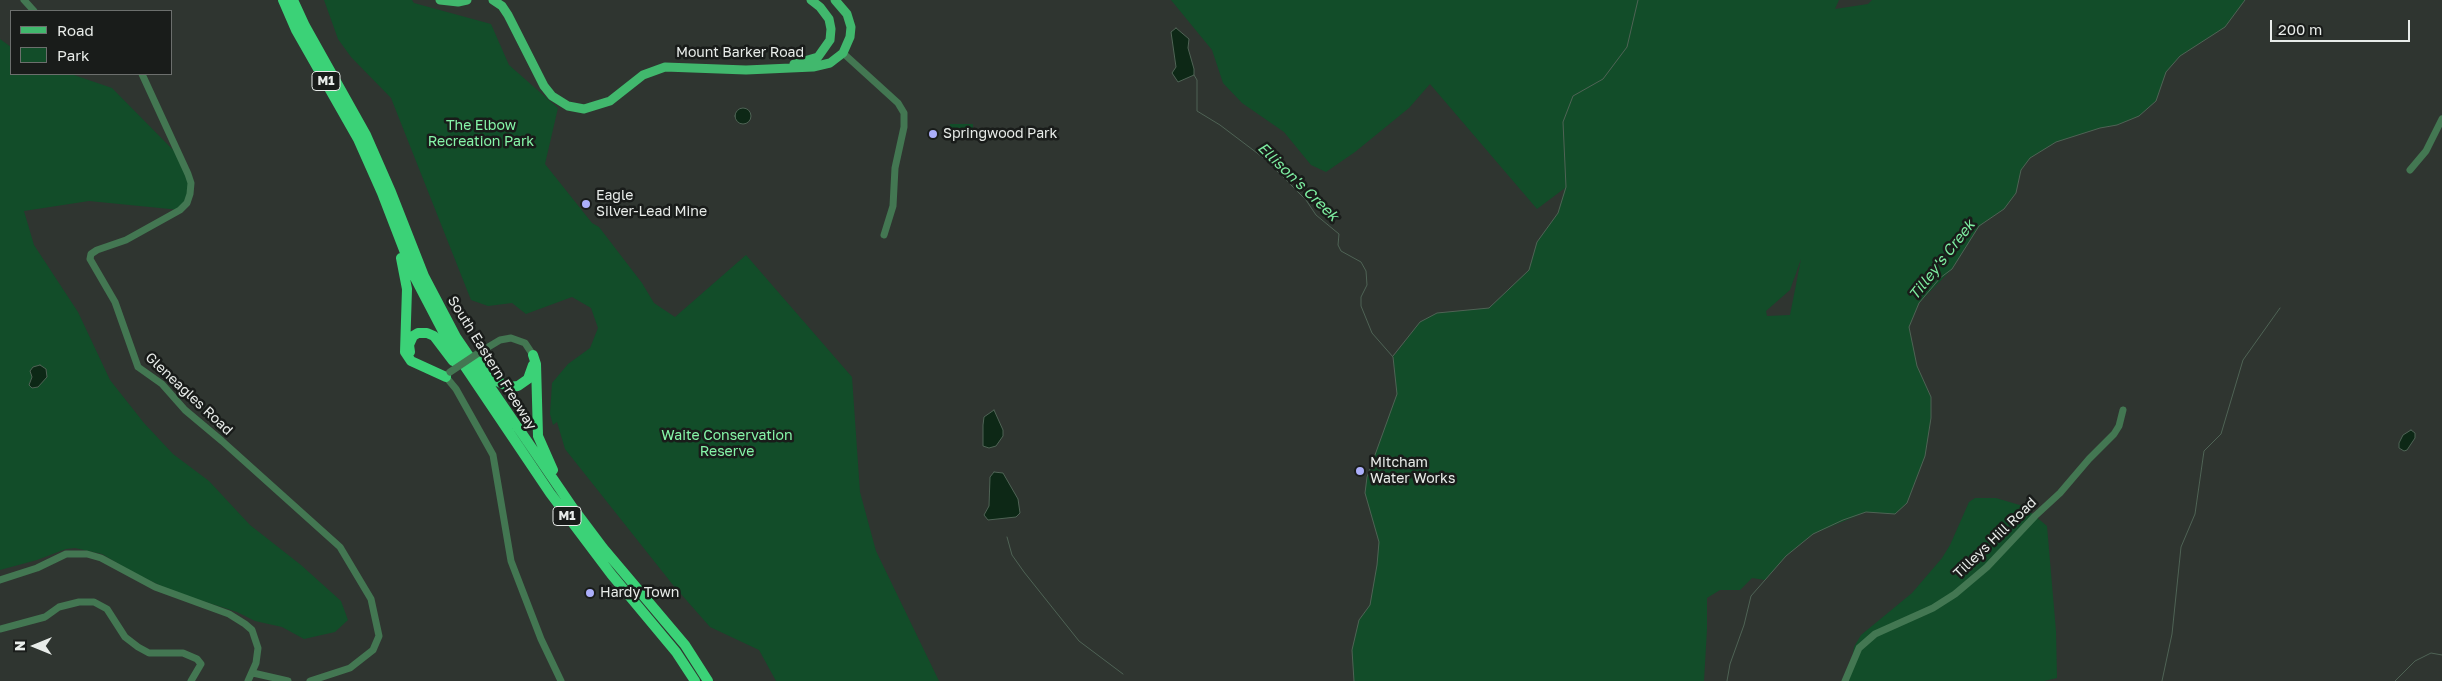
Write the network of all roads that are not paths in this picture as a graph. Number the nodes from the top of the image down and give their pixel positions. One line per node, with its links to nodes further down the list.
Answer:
1 (24, 0): 11 (street)
2 (277, 0): 12 (highway)
3 (283, 0): 12 (highway, South Eastern Freeway / M1)
4 (293, 0): 21 (highway, South Eastern Freeway / M1)
5 (440, 0): 6 (main road)
6 (466, 0)
7 (493, 0): 14 (main road, Mount Barker Road)
8 (504, 0): 15 (main road, Mount Barker Road)
9 (811, 0): 13 (main road)
10 (835, 0): 14 (main road)
11 (33, 10)
12 (296, 30): 18 (highway, South Eastern Freeway / M1)
13 (829, 43): 14 (main road); 15 (main road, Mount Barker Road)
14 (843, 53): 15 (main road); 20 (street)
15 (822, 54)
16 (142, 75): 33 (street, Gleneagles Road)
17 (2442, 118): 19 (street)
18 (368, 162): 23 (highway); 25 (highway, South Eastern Freeway / M1)
19 (2410, 170)
20 (884, 235)
21 (420, 266): 22 (highway); 26 (highway, South Eastern Freeway / M1)
22 (533, 355): 23 (street, bridge); 26 (highway)
23 (448, 374): 25 (highway); 34 (street)
24 (2122, 410): 37 (street, Tilleys Hill Road)
25 (500, 421): 35 (highway, South Eastern Freeway / M1)
26 (603, 548): 36 (highway, South Eastern Freeway / M1)
27 (0, 580): 29 (street)
28 (0, 629): 30 (street)
29 (252, 672): 31 (street); 32 (street)
30 (191, 681)
31 (248, 681)
32 (288, 681)
33 (310, 681)
34 (561, 681)
35 (695, 681)
36 (708, 681)
37 (1845, 681)

